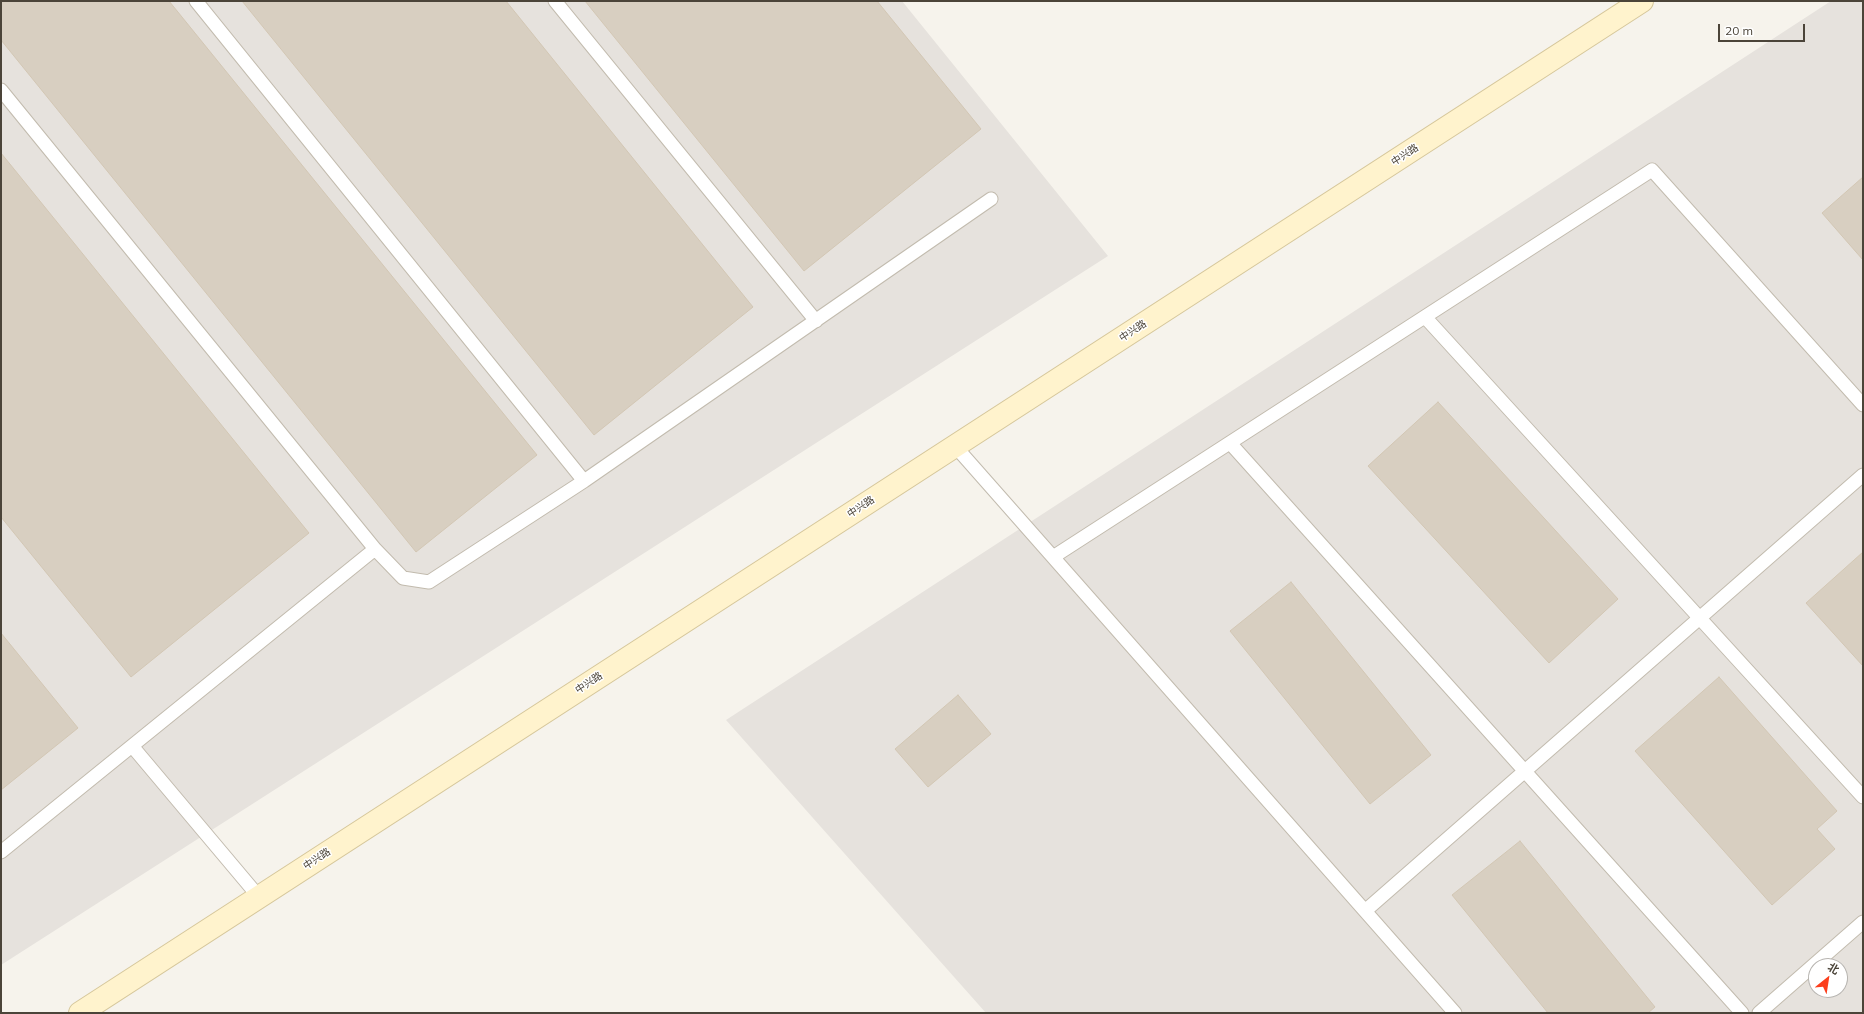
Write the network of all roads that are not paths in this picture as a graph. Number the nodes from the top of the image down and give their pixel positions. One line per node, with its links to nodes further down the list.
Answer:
1 (196, 1): 12 (lane)
2 (556, 1): 7 (lane)
3 (1642, 1): 10 (street, 中兴路)
4 (1, 90): 13 (lane)
5 (991, 199): 7 (lane)
6 (1425, 317): 8 (lane); 9 (lane); 15 (lane)
7 (816, 321): 12 (lane)
8 (1863, 405)
9 (1230, 443): 14 (lane); 17 (lane)
10 (955, 446): 14 (lane); 20 (street, 中兴路)
11 (1863, 475): 15 (lane)
12 (584, 481): 13 (lane)
13 (375, 549): 16 (lane)
14 (1053, 557): 21 (lane)
15 (1700, 618): 17 (lane); 18 (lane)
16 (132, 746): 19 (lane); 20 (lane)
17 (1524, 771): 21 (lane); 25 (lane)
18 (1863, 797)
19 (1, 852)
20 (259, 897): 23 (street, 中兴路)
21 (1365, 910): 24 (lane)
22 (1863, 922): 26 (lane)
23 (80, 1013)
24 (1455, 1013)
25 (1742, 1013)
26 (1759, 1013)

